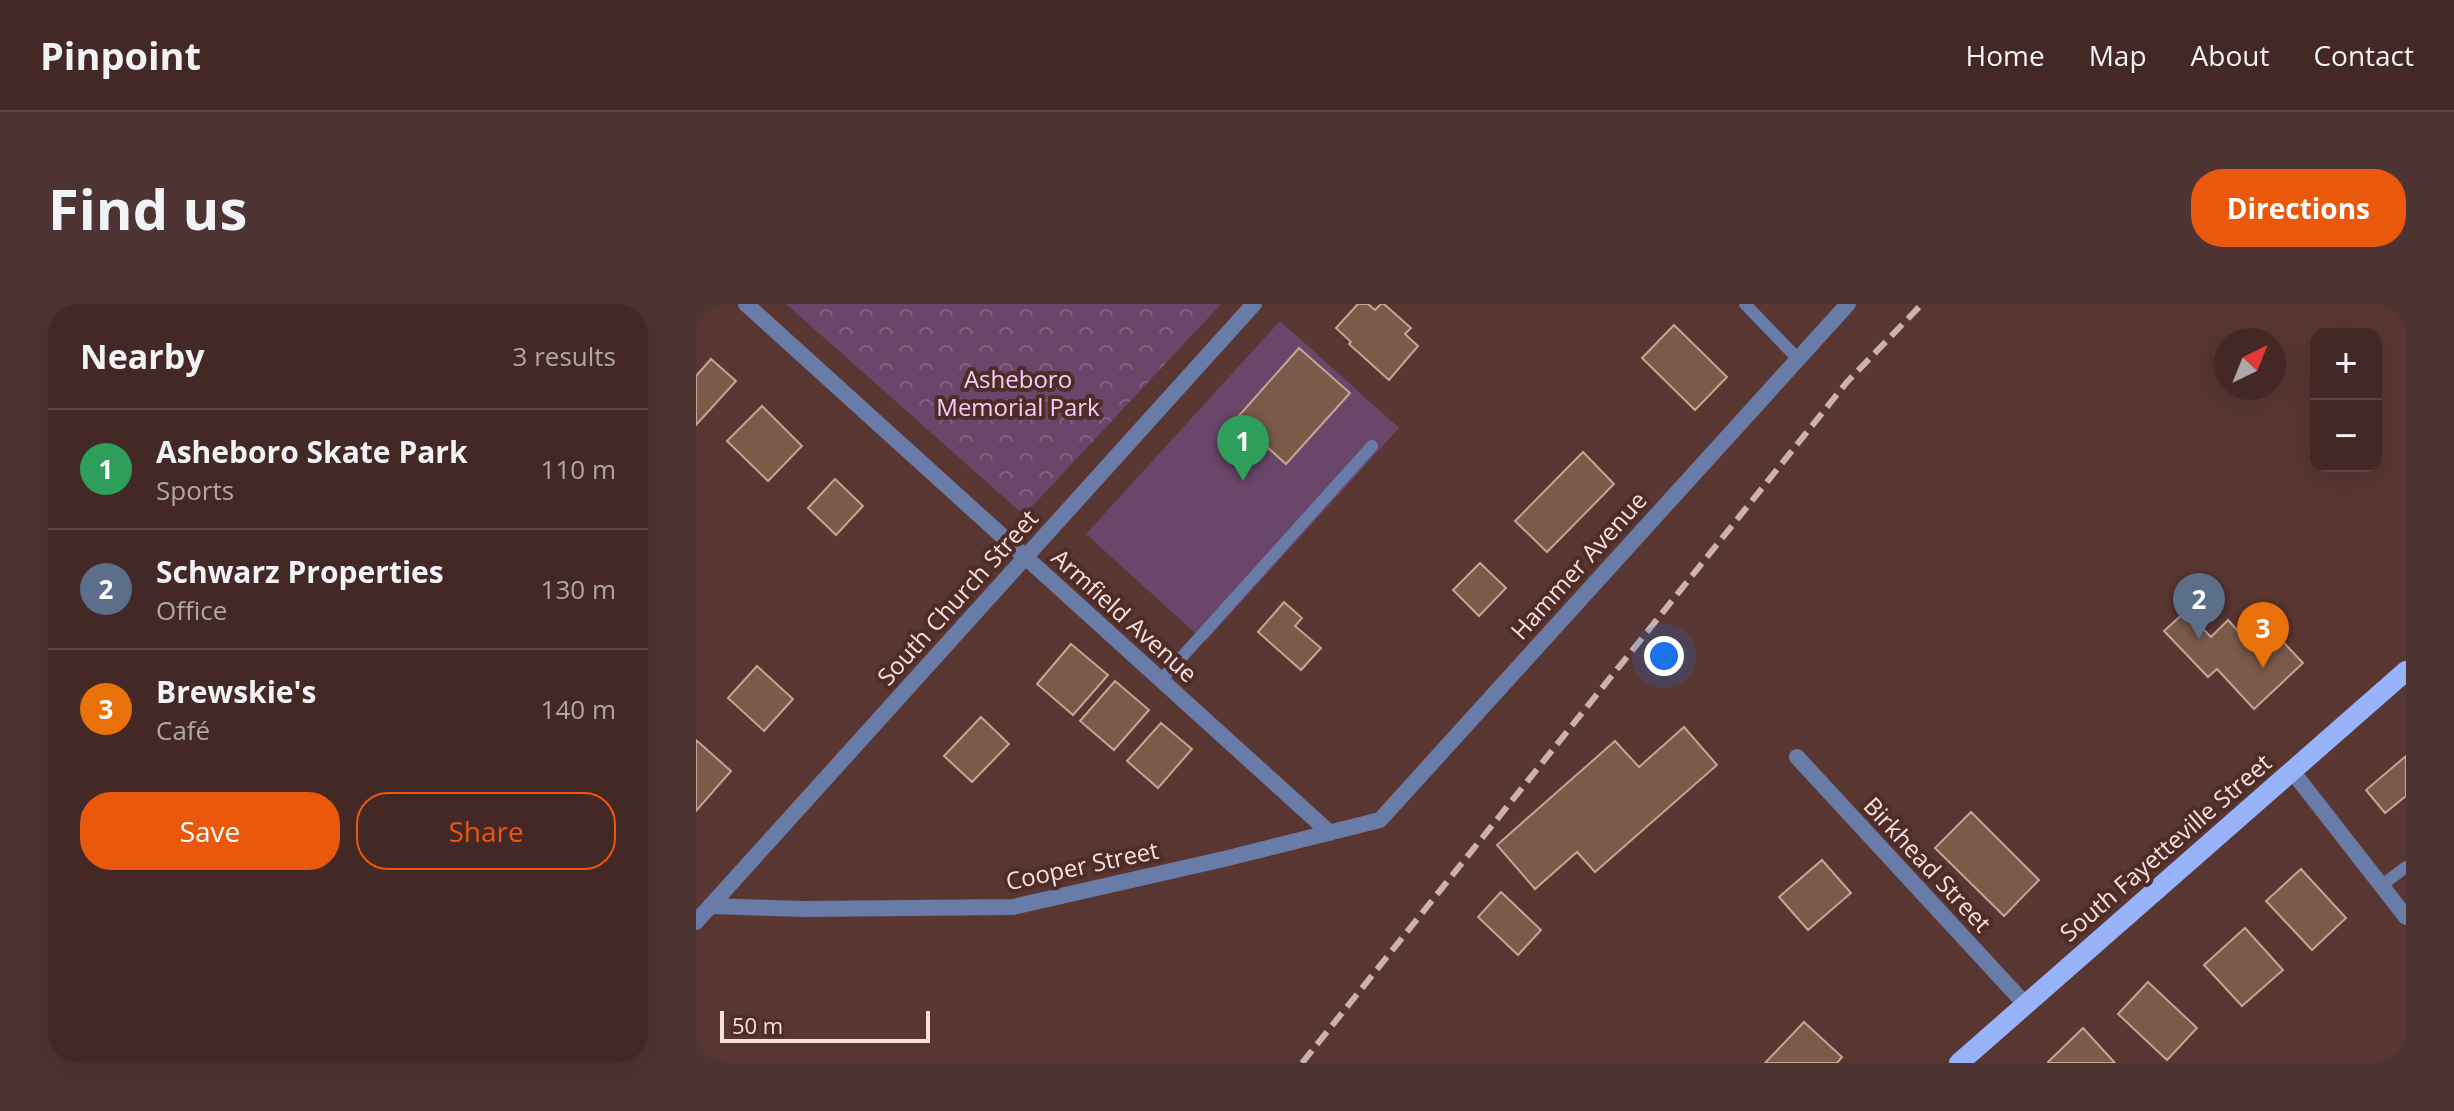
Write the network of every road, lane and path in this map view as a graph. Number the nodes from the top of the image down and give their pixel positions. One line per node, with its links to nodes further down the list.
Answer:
1 (746, 304): 7 (street, Armfield Avenue)
2 (1254, 304): 7 (street, South Church Street)
3 (1745, 304): 5 (lane)
4 (1848, 304): 5 (street, Hammer Avenue)
5 (1797, 358): 12 (street, Hammer Avenue)
6 (1372, 446): 9 (lane)
7 (1025, 557): 9 (street, Armfield Avenue); 15 (street, South Church Street)
8 (2406, 671): 11 (main road, South Fayetteville Street)
9 (1162, 679): 12 (street, Armfield Avenue)
10 (1797, 757): 18 (street, Birkhead Street)
11 (2292, 771): 14 (street); 18 (main road, South Fayetteville Street)
12 (1330, 833): 15 (street, Cooper Street)
13 (2406, 867): 14 (lane)
14 (2382, 885): 16 (street)
15 (703, 905): 17 (street, South Church Street)
16 (2406, 917)
17 (696, 922)
18 (2025, 1004): 19 (main road, South Fayetteville Street)
19 (1959, 1063)

